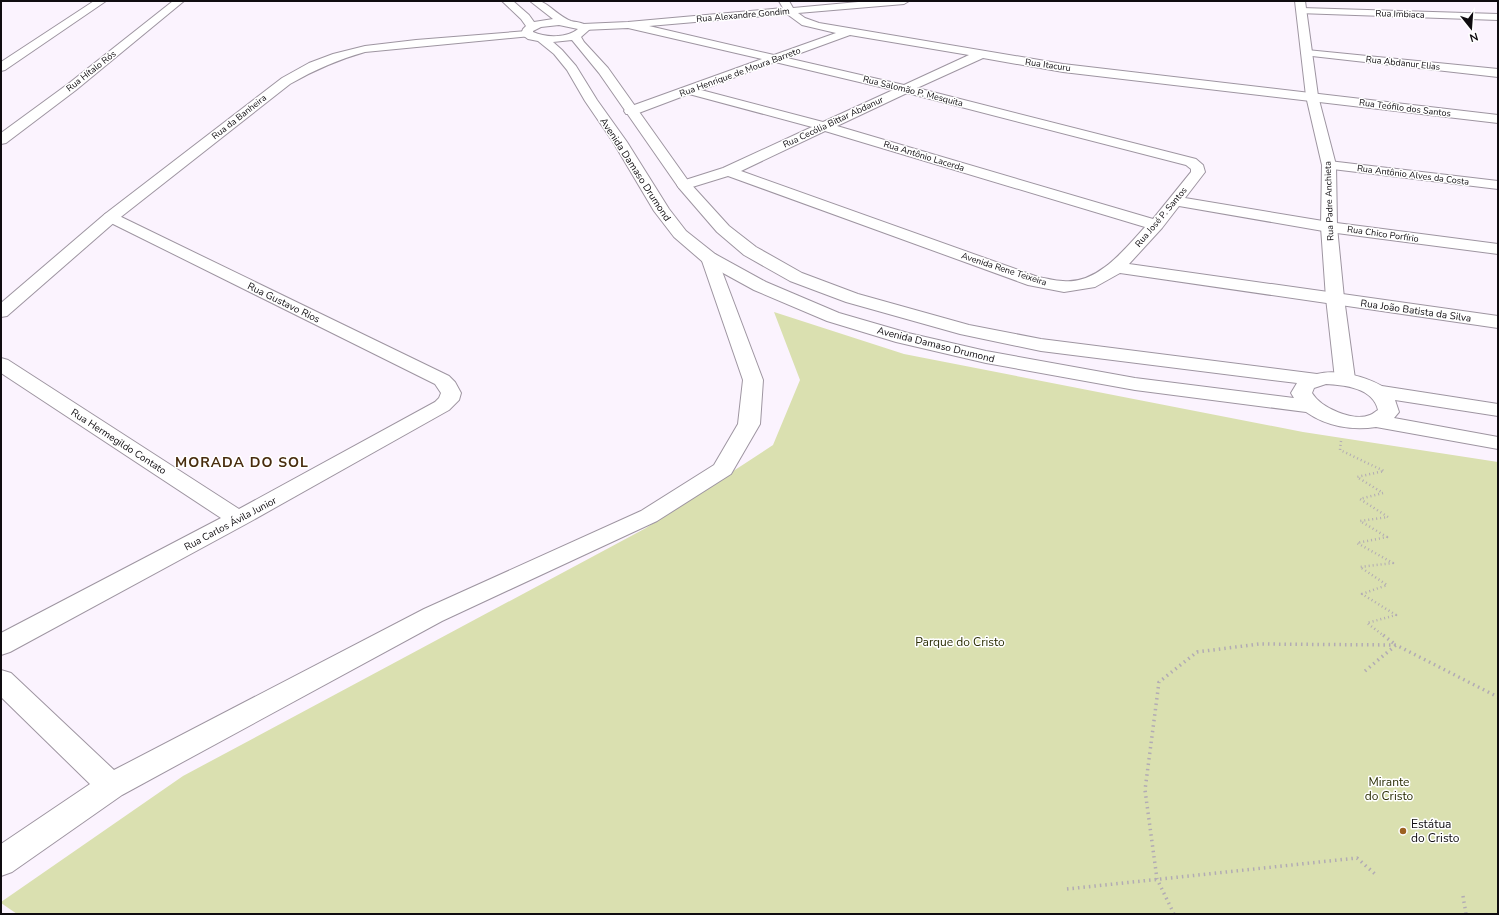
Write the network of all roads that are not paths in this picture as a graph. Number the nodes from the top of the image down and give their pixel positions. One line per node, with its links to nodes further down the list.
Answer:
1 (101, 1): 16 (main road)
2 (179, 1): 24 (main road, Rua Hítalo Rós)
3 (507, 1): 12 (main road, Avenida Damaso Drumond)
4 (535, 1): 10 (main road, Avenida Damaso Drumond)
5 (904, 1): 6 (main road, Rua Alexandre Gondim)
6 (786, 6): 9 (main road, Rua Alexandre Gondim); 11 (main road, Rua Itacuru)
7 (1301, 6): 8 (main road, Rua Imbiaca); 13 (main road, Rua Padre Anchieta)
8 (1498, 17)
9 (628, 25): 10 (main road, Rua Alexandre Gondim); 15 (main road, Rua Salomão P. Mesquita)
10 (575, 28): 12 (main road); 12 (main road); 21 (main road, Avenida Damaso Drumond)
11 (848, 32): 14 (main road, Rua Itacuru); 15 (main road, Rua Henrique de Moura Barreto)
12 (533, 33): 31 (main road, Rua da Banheira); 35 (main road, Avenida Damaso Drumond)
13 (1307, 53): 17 (main road, Rua Abdanur Elias); 20 (main road, Rua Padre Anchieta)
14 (979, 54): 18 (main road, Rua Cecólia Bittar Abdanur); 20 (main road, Rua Itacuru)
15 (776, 59): 18 (main road, Rua Salomão P. Mesquita); 19 (main road, Rua Henrique de Moura Barreto)
16 (1, 67)
17 (1498, 73)
18 (906, 88): 23 (main road, Rua Cecólia Bittar Abdanur); 25 (main road, Rua Salomão P. Mesquita)
19 (691, 91): 21 (main road, Rua Henrique de Moura Barreto); 23 (main road, Rua Antônio Lacerda)
20 (1312, 96): 22 (main road, Rua Teófilo dos Santos); 26 (main road, Rua Padre Anchieta)
21 (631, 112): 28 (main road, Avenida Damaso Drumond)
22 (1498, 119)
23 (823, 126): 27 (main road, Rua Cecólia Bittar Abdanur); 32 (main road, Rua Antônio Lacerda)
24 (1, 140)
25 (1195, 165): 30 (main road, Rua José P. Santos)
26 (1329, 165): 29 (main road, Rua Antônio Alves da Costa); 33 (main road, Rua Padre Anchieta)
27 (728, 171): 28 (main road, Rua Cecólia Bittar Abdanur); 36 (main road, Avenida Rene Teixeira)
28 (684, 185): 41 (main road, Avenida Damaso Drumond)
29 (1498, 185)
30 (1174, 201): 32 (main road, Rua José P. Santos); 33 (main road, Rua Chico Porfírio)
31 (111, 217): 38 (main road, Rua da Banheira); 44 (main road, Rua Gustavo Rios)
32 (1156, 225): 36 (main road, Rua José P. Santos)
33 (1329, 227): 34 (main road, Rua Chico Porfírio); 37 (main road, Rua Padre Anchieta)
34 (1498, 249)
35 (709, 258): 45 (main road, Avenida Damaso Drumond); 52 (main road)
36 (1117, 267): 37 (main road)
37 (1335, 298): 39 (main road, Rua João Batista da Silva); 42 (main road, Rua Padre Anchieta)
38 (1, 312)
39 (1498, 322)
40 (1, 364): 49 (main road, Rua Hermegildo Contato)
41 (1314, 379): 42 (main road, Avenida Damaso Drumond); 45 (main road)
42 (1345, 379): 43 (main road, Avenida Damaso Drumond)
43 (1376, 391): 46 (main road); 47 (main road)
44 (451, 393): 49 (main road, Rua Carlos Ávila Junior)
45 (1310, 406): 47 (main road, Avenida Damaso Drumond)
46 (1498, 410)
47 (1377, 421): 48 (main road)
48 (1498, 443)
49 (238, 519): 50 (main road, Rua Carlos Ávila Junior)
50 (1, 645)
51 (1, 680): 52 (main road)
52 (111, 786): 53 (main road)
53 (1, 862)

